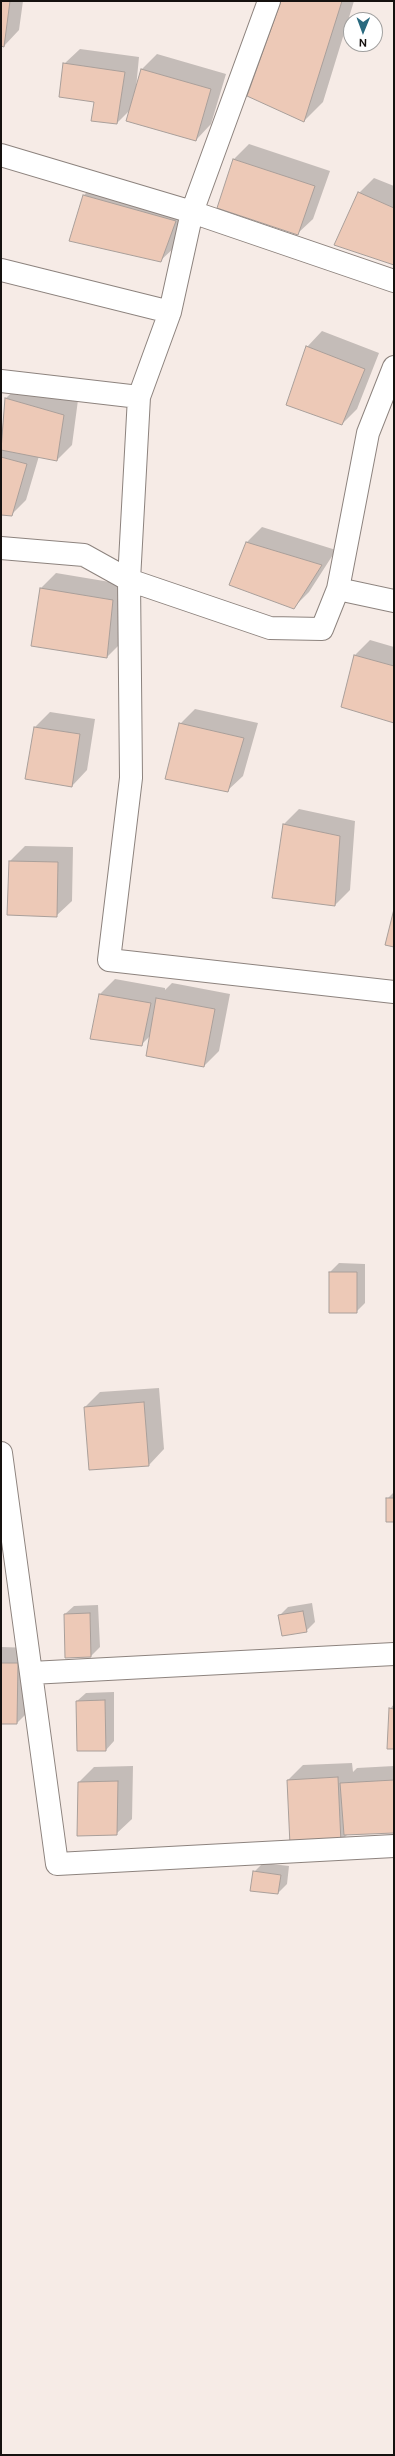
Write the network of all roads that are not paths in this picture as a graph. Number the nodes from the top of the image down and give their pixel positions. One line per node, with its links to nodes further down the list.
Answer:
1 (269, 1): 3 (street)
2 (1, 154): 3 (street)
3 (192, 212): 5 (street); 6 (street)
4 (1, 270): 6 (street)
5 (394, 281)
6 (170, 312): 9 (street)
7 (394, 367): 12 (street)
8 (1, 381): 9 (street)
9 (139, 397): 11 (street)
10 (1, 548): 11 (street)
11 (129, 580): 12 (street); 14 (street)
12 (338, 589): 13 (street)
13 (394, 601)
14 (394, 992)
15 (1, 1453): 17 (street)
16 (394, 1654): 17 (street)
17 (31, 1673): 18 (street)
18 (394, 1846)

